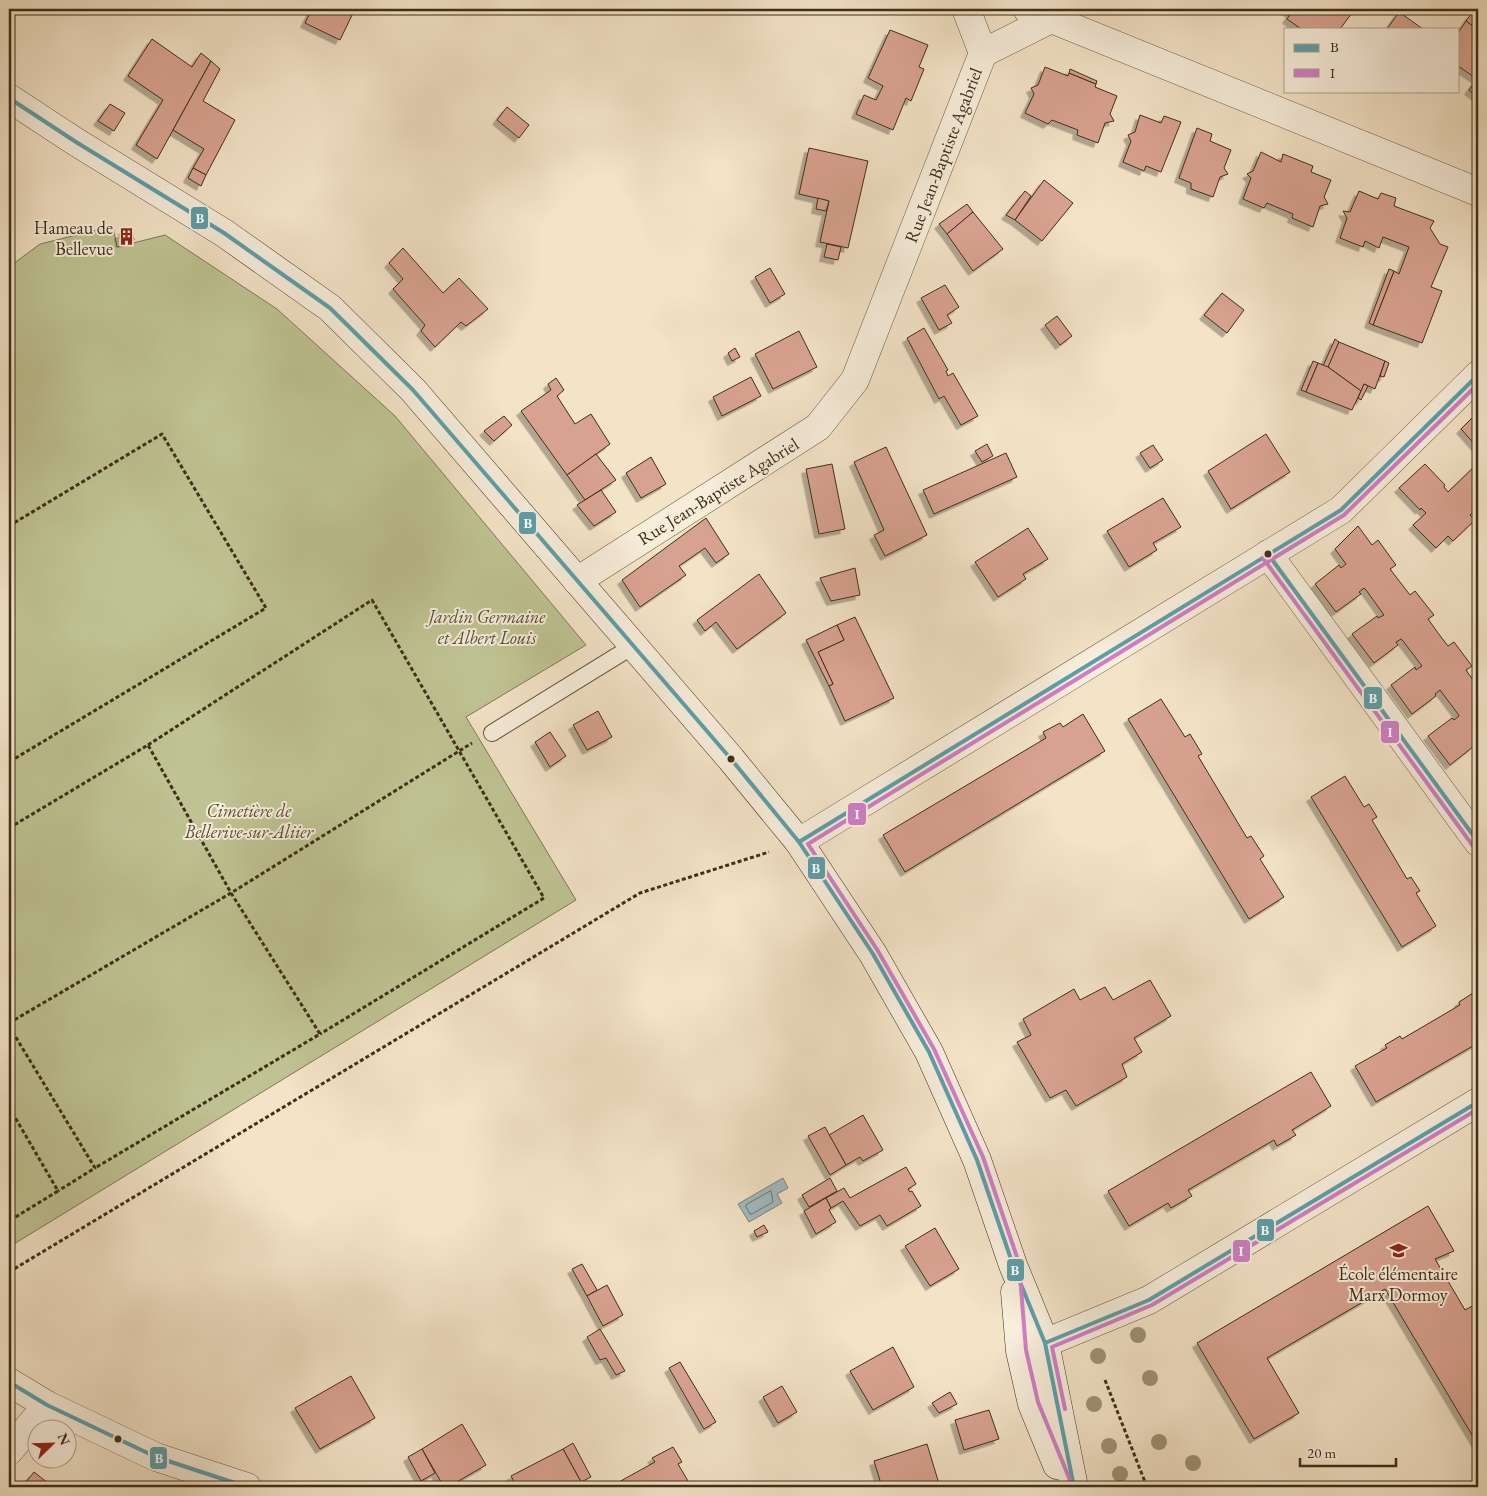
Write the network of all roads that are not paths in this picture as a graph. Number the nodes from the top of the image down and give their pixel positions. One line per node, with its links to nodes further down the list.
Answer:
1 (966, 9): 4 (street)
2 (1027, 9): 3 (street)
3 (1054, 18): 4 (street, Rue Jean-Baptiste Agabriel); 6 (street)
4 (983, 53): 9 (street, Rue Jean-Baptiste Agabriel)
5 (9, 98): 9 (street)
6 (1478, 192)
7 (1478, 375): 8 (street)
8 (1268, 554): 12 (street); 13 (street)
9 (577, 581): 10 (street)
10 (633, 646): 11 (lane); 12 (street)
11 (492, 732)
12 (800, 842): 15 (street)
13 (1478, 842)
14 (1478, 1102): 15 (street)
15 (1032, 1347): 20 (street); 21 (street)
16 (9, 1382): 17 (street)
17 (47, 1405): 18 (street); 19 (street)
18 (9, 1451)
19 (247, 1487)
20 (1066, 1487)
21 (1074, 1487)

